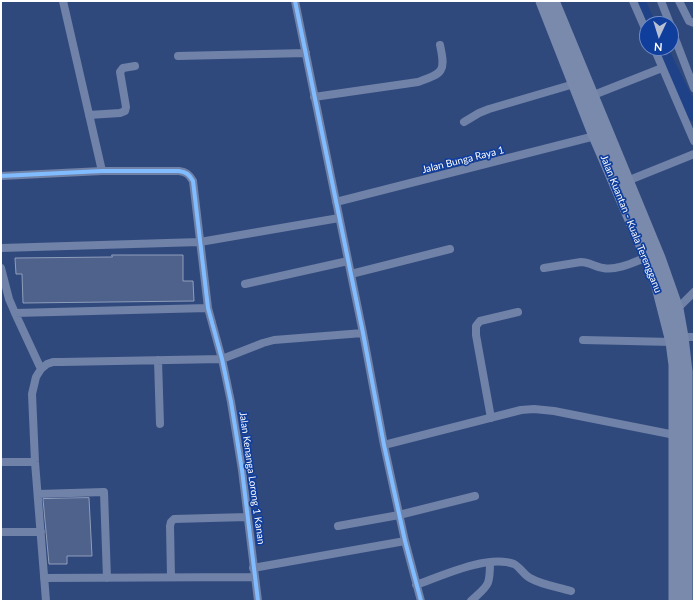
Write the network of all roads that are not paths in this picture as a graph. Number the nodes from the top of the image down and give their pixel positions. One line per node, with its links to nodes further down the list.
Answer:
1 (63, 1): 22 (street)
2 (295, 1): 13 (street)
3 (542, 1): 18 (highway, Jalan Kuantan - Kuala Terengganu)
4 (553, 1): 20 (highway, Jalan Kuantan - Kuala Terengganu)
5 (633, 1): 8 (street)
6 (661, 1): 9 (street)
7 (679, 1): 10 (street)
8 (640, 16)
9 (667, 16)
10 (694, 24)
11 (440, 45): 21 (street)
12 (679, 49): 19 (street)
13 (306, 53): 14 (street); 21 (street)
14 (178, 56)
15 (657, 56): 17 (street)
16 (135, 66): 22 (street)
17 (662, 68): 20 (street); 25 (street)
18 (574, 84): 23 (street); 24 (highway, Jalan Kuantan - Kuala Terengganu)
19 (694, 88)
20 (591, 96): 29 (highway, Jalan Kuantan - Kuala Terengganu)
21 (314, 97): 30 (street)
22 (89, 115): 27 (street)
23 (464, 122)
24 (595, 136): 30 (street, Jalan Bunga Raya 1); 35 (highway, Jalan Kuantan - Kuala Terengganu)
25 (694, 141)
26 (694, 154): 29 (street)
27 (102, 171): 28 (street, Jalan Kenanga Lorong 1 Kanan); 32 (street, Jalan Kenanga Lorong 1 Kanan)
28 (1, 176)
29 (627, 181): 43 (highway, Jalan Kuantan - Kuala Terengganu)
30 (336, 202): 31 (street)
31 (339, 218): 32 (street); 36 (street)
32 (200, 242): 33 (street); 42 (street, Jalan Kenanga Lorong 1 Kanan)
33 (1, 248)
34 (450, 249): 39 (street)
35 (647, 257): 38 (street); 47 (highway, Jalan Kuantan - Kuala Terengganu)
36 (348, 261): 39 (street); 40 (street)
37 (1, 268): 44 (street)
38 (544, 268)
39 (351, 274): 46 (street)
40 (245, 284)
41 (694, 292): 43 (street)
42 (208, 308): 44 (street); 49 (street, Jalan Kenanga Lorong 1 Kanan)
43 (677, 309): 47 (highway, Jalan Kuantan - Kuala Terengganu)
44 (15, 312): 51 (street)
45 (518, 312): 52 (street)
46 (363, 333): 49 (street); 55 (street)
47 (683, 338): 48 (street); 54 (highway, Jalan Kuantan - Kuala Terengganu); 56 (highway, Jalan Kuantan - Kuala Terengganu)
48 (583, 340)
49 (222, 359): 50 (street); 62 (street, Jalan Kenanga Lorong 1 Kanan)
50 (158, 360): 51 (street); 53 (street)
51 (41, 370): 58 (street)
52 (491, 418): 54 (street); 55 (street)
53 (160, 424)
54 (675, 435): 79 (highway, Jalan Kuantan - Kuala Terengganu)
55 (384, 445): 61 (street)
56 (690, 446): 80 (highway, Jalan Kuantan - Kuala Terengganu)
57 (1, 462): 58 (street)
58 (35, 462): 59 (street)
59 (38, 494): 65 (street); 71 (street)
60 (475, 496): 61 (street)
61 (399, 515): 63 (street); 66 (street)
62 (247, 517): 68 (street, Jalan Kenanga Lorong 1 Kanan); 69 (street)
63 (338, 526)
64 (1, 532): 65 (street)
65 (41, 532): 70 (street)
66 (405, 541): 68 (street); 73 (street)
67 (490, 562): 73 (street); 74 (street); 78 (street)
68 (253, 568): 72 (street, Jalan Kenanga Lorong 1 Kanan)
69 (171, 577): 71 (street); 72 (street)
70 (44, 578): 71 (street); 75 (street)
71 (107, 578)
72 (254, 578): 76 (street, Jalan Kenanga Lorong 1 Kanan)
73 (416, 585): 77 (street)
74 (571, 591)
75 (46, 601)
76 (258, 601)
77 (421, 601)
78 (471, 601)
79 (675, 601)
80 (686, 601)

